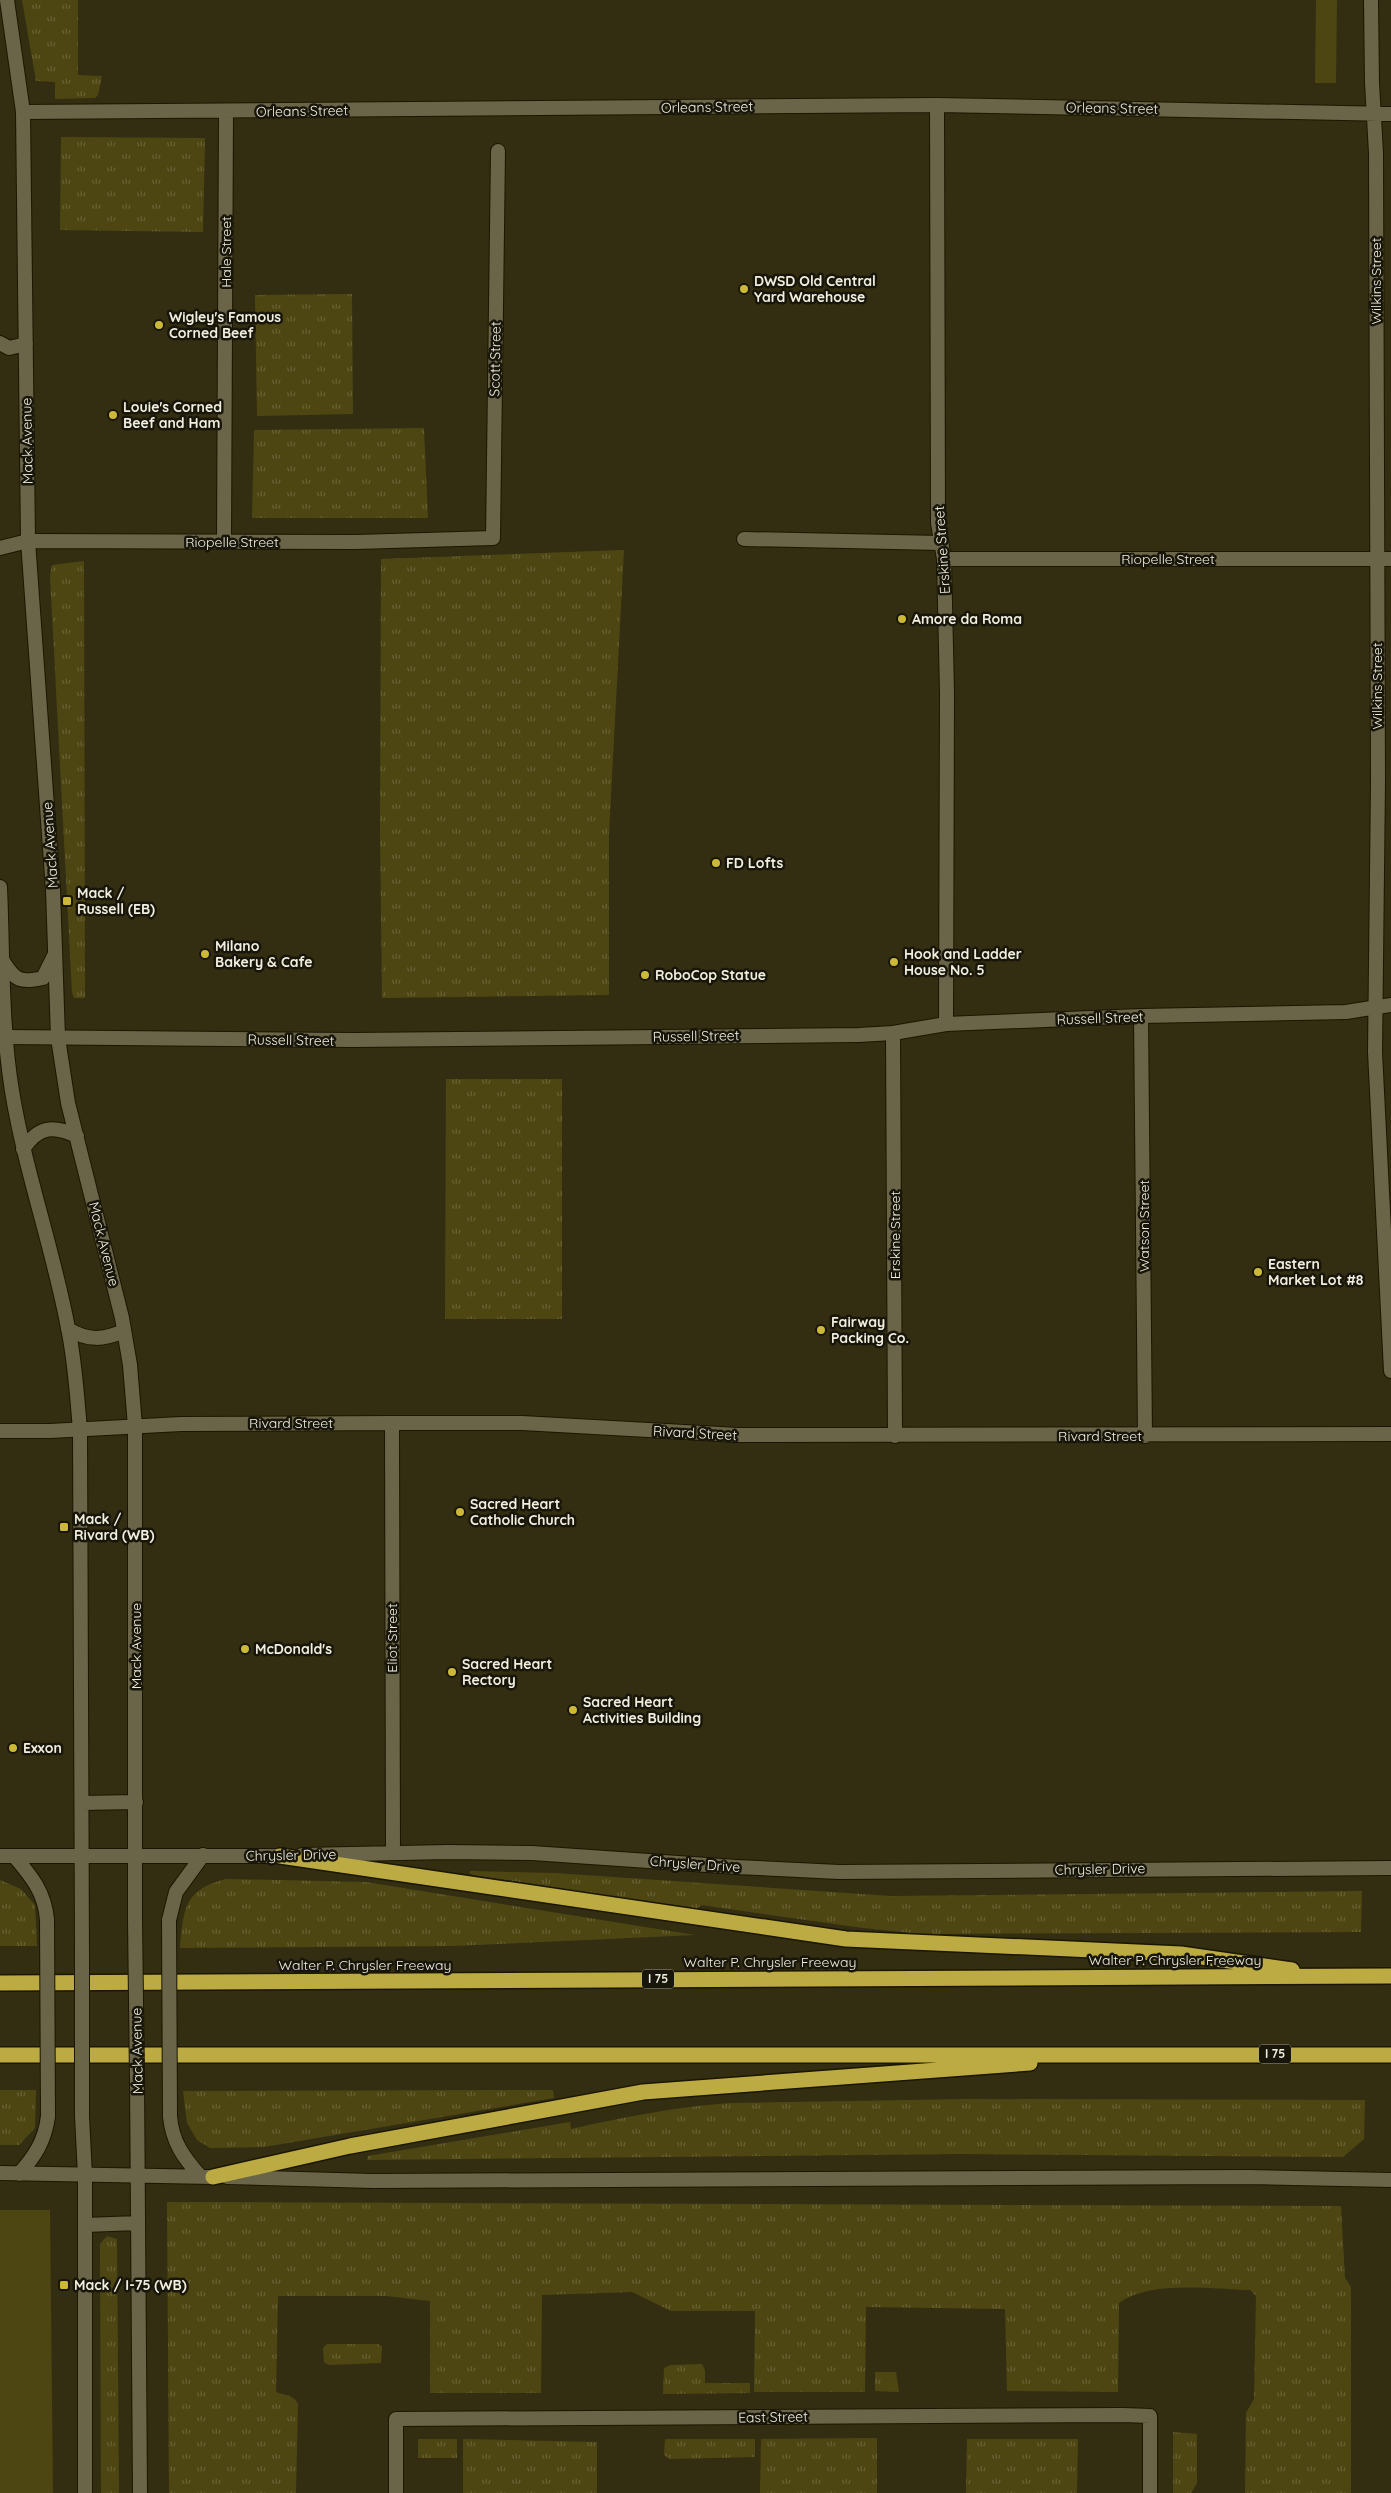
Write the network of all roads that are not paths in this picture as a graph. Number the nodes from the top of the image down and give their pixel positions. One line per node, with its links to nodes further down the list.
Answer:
1 (8, 0): 4 (street, Mack Avenue)
2 (1371, 0): 6 (street, Wilkins Street)
3 (938, 105): 5 (street, Orleans Street); 6 (street, Orleans Street); 15 (street, Erskine Street)
4 (23, 112): 5 (street, Orleans Street); 10 (street, Mack Avenue)
5 (226, 112): 14 (street, Hale Street)
6 (1373, 113): 7 (street, Orleans Street); 19 (street, Wilkins Street)
7 (1391, 114)
8 (498, 151): 11 (street, Scott Street)
9 (0, 343): 10 (street)
10 (26, 344): 13 (street, Mack Avenue)
11 (465, 539): 14 (street, Riopelle Street)
12 (744, 539): 15 (street)
13 (28, 541): 14 (street, Riopelle Street); 16 (street, Riopelle Street); 21 (street, Mack Avenue)
14 (224, 542)
15 (942, 543): 18 (street, Erskine Street)
16 (0, 548)
17 (1391, 558): 19 (street, Riopelle Street)
18 (944, 559): 19 (street, Riopelle Street); 26 (street, Erskine Street)
19 (1376, 559): 24 (street, Wilkins Street)
20 (0, 886): 22 (street)
21 (55, 954): 22 (street); 29 (street, Mack Avenue)
22 (3, 960): 28 (street)
23 (1391, 1005): 24 (street, Russell Street)
24 (1376, 1006): 25 (street, Russell Street); 34 (street, Wilkins Street)
25 (1141, 1016): 26 (street, Russell Street); 41 (street, Watson Street)
26 (946, 1024): 27 (street, Russell Street)
27 (893, 1033): 29 (street, Russell Street); 40 (street, Erskine Street)
28 (3, 1037): 29 (street, Russell Street); 31 (street)
29 (58, 1038): 30 (street, Mack Avenue)
30 (77, 1136): 31 (street); 33 (street, Mack Avenue)
31 (23, 1149): 32 (street)
32 (68, 1329): 33 (street); 37 (street)
33 (124, 1330): 36 (street, Mack Avenue)
34 (1391, 1371)
35 (392, 1423): 36 (street, Rivard Street); 40 (street, Rivard Street); 44 (street, Eliot Street)
36 (135, 1426): 37 (street, Rivard Street); 42 (street, Mack Avenue)
37 (80, 1430): 38 (street, Rivard Street); 43 (street)
38 (0, 1431)
39 (1391, 1434): 41 (street, Rivard Street)
40 (896, 1436): 41 (street, Rivard Street)
41 (1145, 1436)
42 (136, 1802): 43 (street); 48 (street, Mack Avenue)
43 (82, 1803): 47 (street)
44 (393, 1852): 49 (street, Chrysler Drive); 51 (street, Chrysler Drive)
45 (203, 1855): 48 (street, Chrysler Drive); 49 (street, Chrysler Drive); 62 (street, bridge)
46 (0, 1856): 50 (street, Chrysler Drive)
47 (82, 1856): 48 (street, Chrysler Drive); 50 (street, Chrysler Drive); 60 (street, bridge)
48 (135, 1856): 61 (street, Mack Avenue, bridge)
49 (280, 1856): 52 (highway)
50 (15, 1857): 59 (street, bridge)
51 (1391, 1868)
52 (1316, 1976): 53 (highway, Walter P. Chrysler Freeway / I 75); 54 (highway, Walter P. Chrysler Freeway / I 75)
53 (1391, 1976)
54 (0, 1983)
55 (1159, 2054): 56 (highway, I 75); 57 (highway, I 75); 62 (highway)
56 (1391, 2054)
57 (0, 2055)
58 (0, 2173): 59 (street)
59 (19, 2174): 60 (street)
60 (86, 2176): 61 (street); 65 (street)
61 (138, 2176): 62 (street); 64 (street, Mack Avenue)
62 (207, 2177): 63 (street)
63 (1391, 2180)
64 (138, 2223): 65 (street); 67 (street, Mack Avenue)
65 (85, 2225): 66 (street)
66 (85, 2493)
67 (140, 2493)
68 (396, 2493): 69 (street, East Street)
69 (1150, 2493)

